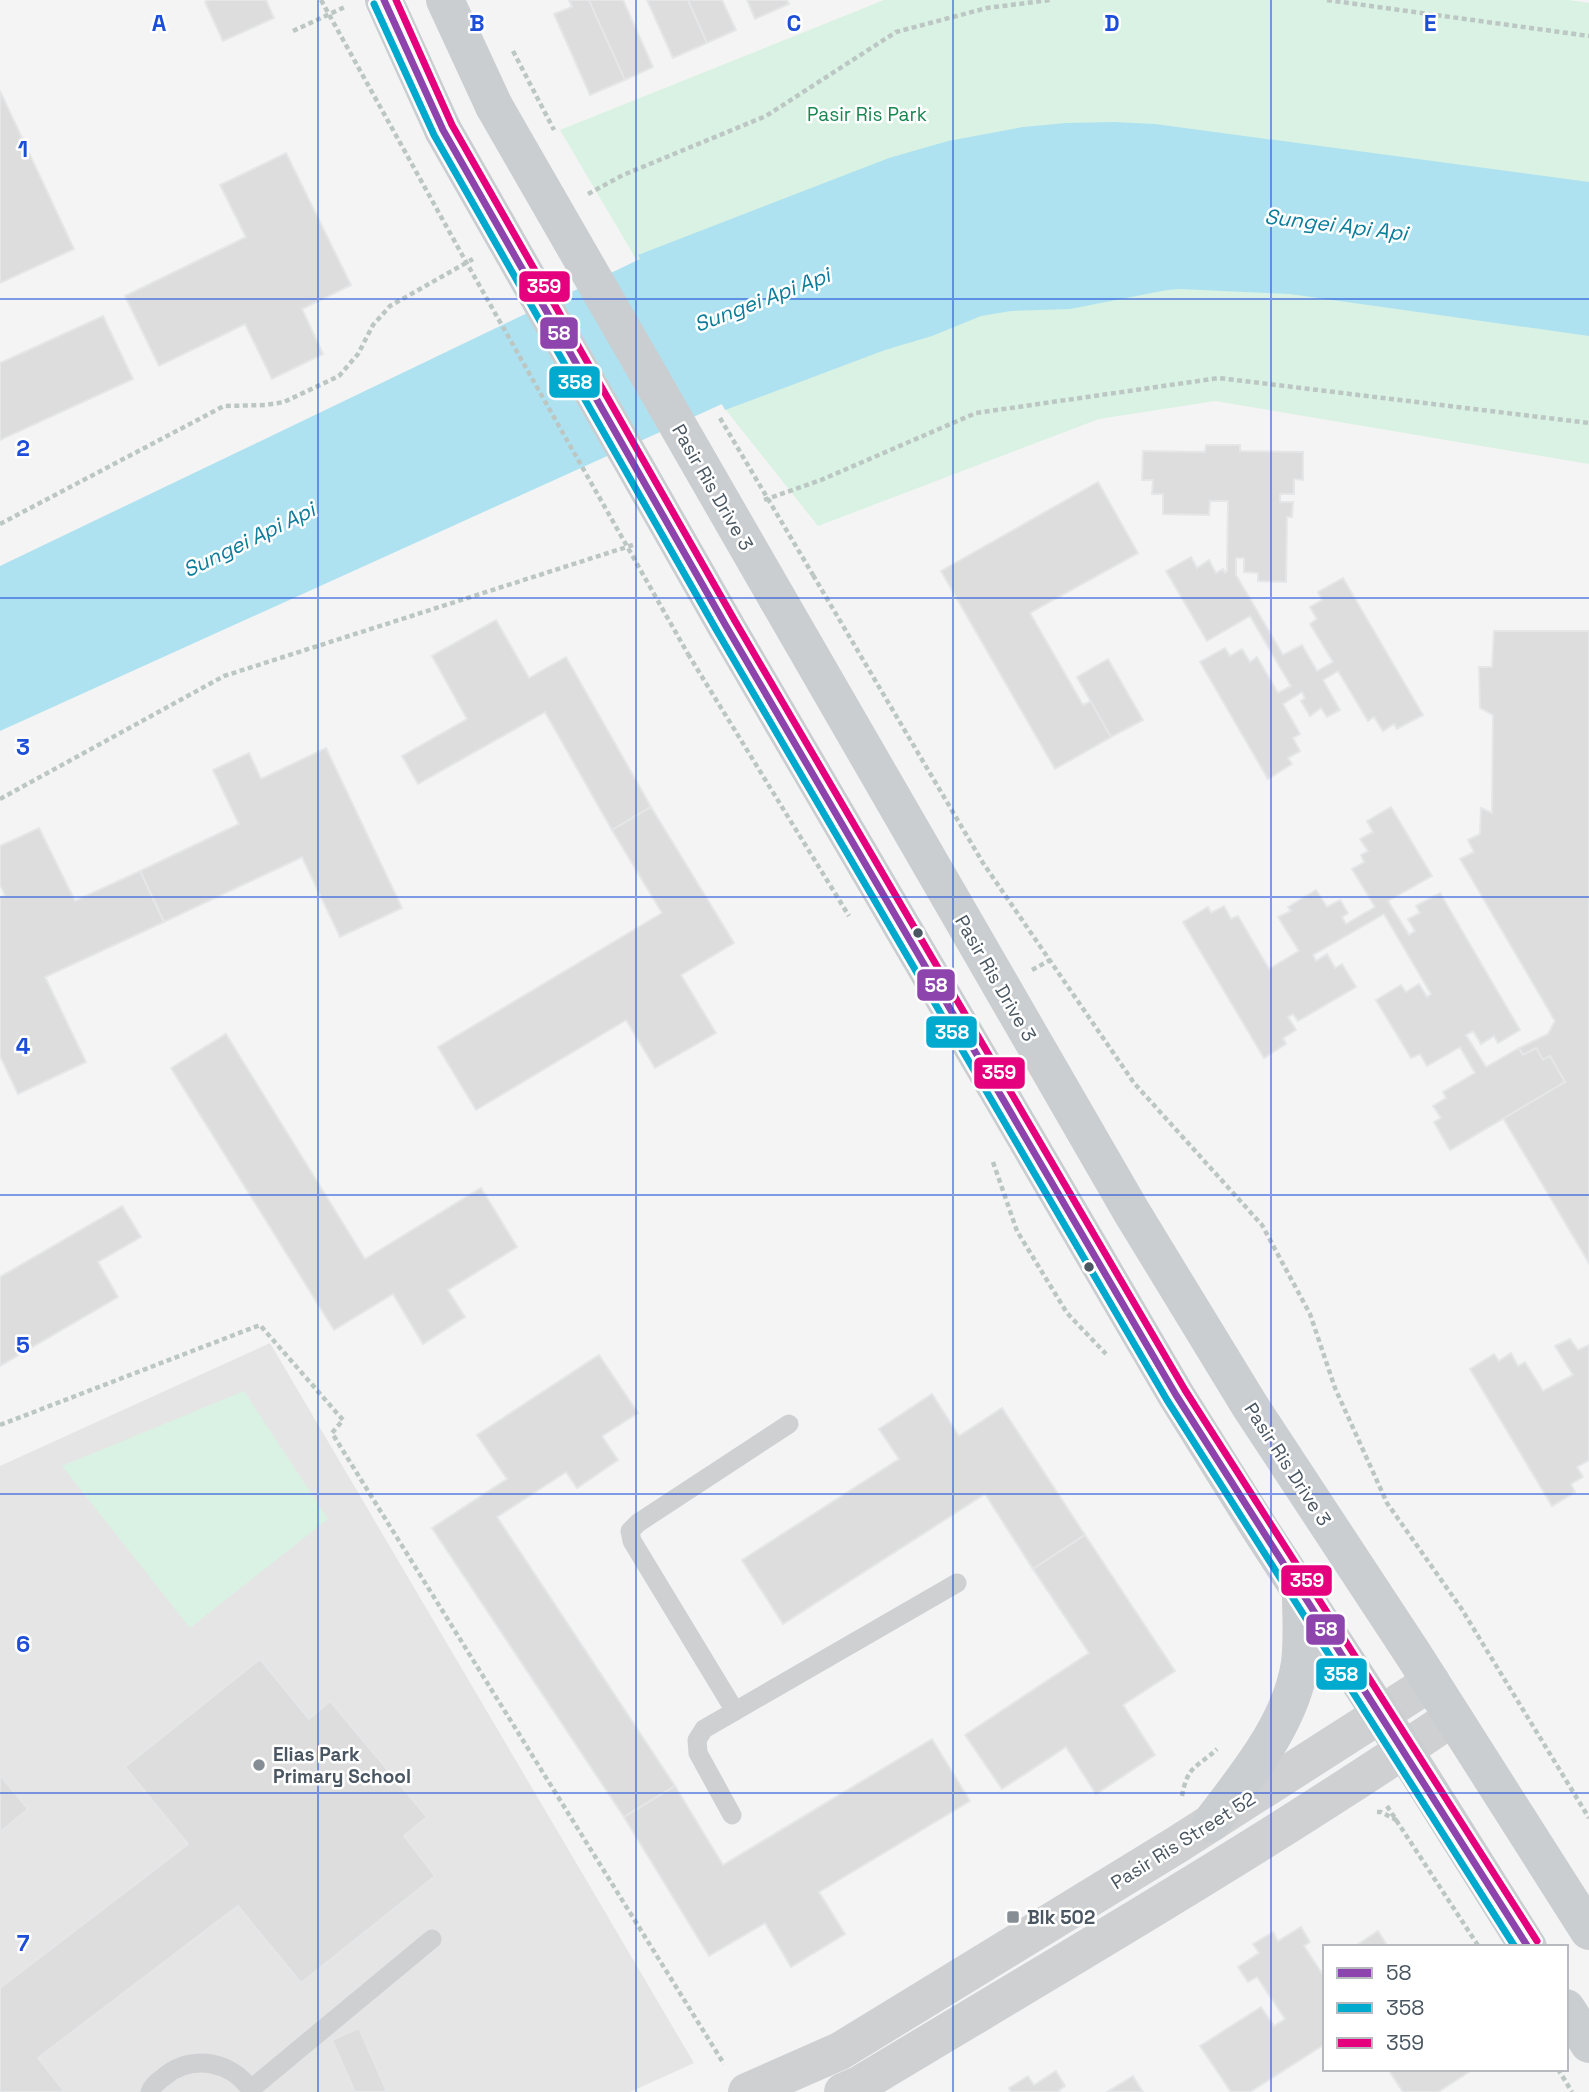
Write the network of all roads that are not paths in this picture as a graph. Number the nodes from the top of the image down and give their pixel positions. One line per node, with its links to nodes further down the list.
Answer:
1 (445, 0): 3 (main road, Pasir Ris Drive 3, bridge)
2 (367, 2): 4 (main road, bridge)
3 (1224, 1361): 4 (main road); 8 (main road, Pasir Ris Drive 3)
4 (1176, 1395): 7 (main road)
5 (789, 1424): 9 (lane)
6 (957, 1583): 9 (lane)
7 (1301, 1592): 10 (main road); 14 (main road)
8 (1431, 1682): 10 (street, Pasir Ris Street 52); 11 (main road, Pasir Ris Drive 3)
9 (735, 1711): 13 (lane)
10 (1380, 1715): 12 (main road); 14 (street, Pasir Ris Street 52)
11 (1453, 1717): 12 (street); 15 (main road, Pasir Ris Drive 3)
12 (1404, 1750): 17 (main road); 23 (street)
13 (732, 1815)
14 (1211, 1823): 20 (street, Pasir Ris Street 52)
15 (1589, 1931)
16 (432, 1939): 21 (lane)
17 (1527, 1945)
18 (1568, 2011): 19 (main road)
19 (1589, 2044)
20 (738, 2081)
21 (252, 2091): 22 (lane)
22 (150, 2092)
23 (843, 2092)

